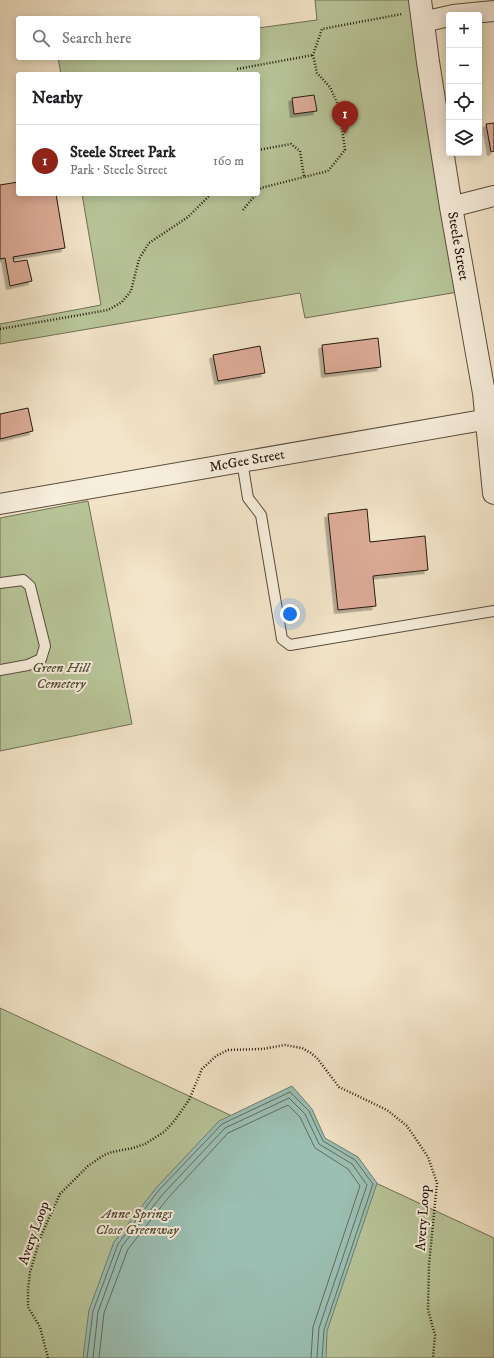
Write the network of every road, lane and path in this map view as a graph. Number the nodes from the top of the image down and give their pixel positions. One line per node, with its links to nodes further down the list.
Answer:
1 (420, 0): 5 (street, Steele Street)
2 (494, 11): 3 (street)
3 (482, 12)
4 (446, 16): 5 (street)
5 (413, 18): 6 (path); 14 (street, Steele Street)
6 (313, 55): 7 (path); 9 (path)
7 (237, 69)
8 (260, 150): 9 (path)
9 (304, 177): 10 (path)
10 (260, 189)
11 (209, 196): 16 (path)
12 (254, 196): 15 (path)
13 (494, 196): 14 (street)
14 (451, 207): 17 (street, Steele Street)
15 (243, 210)
16 (0, 329)
17 (490, 418): 18 (street, McGee Street); 19 (street, Steele Street)
18 (242, 461): 20 (street, McGee Street); 22 (lane)
19 (494, 493)
20 (0, 504)
21 (0, 583): 23 (lane)
22 (494, 611)
23 (0, 670)
24 (48, 1358): 25 (path, Avery Loop)
25 (433, 1358)

